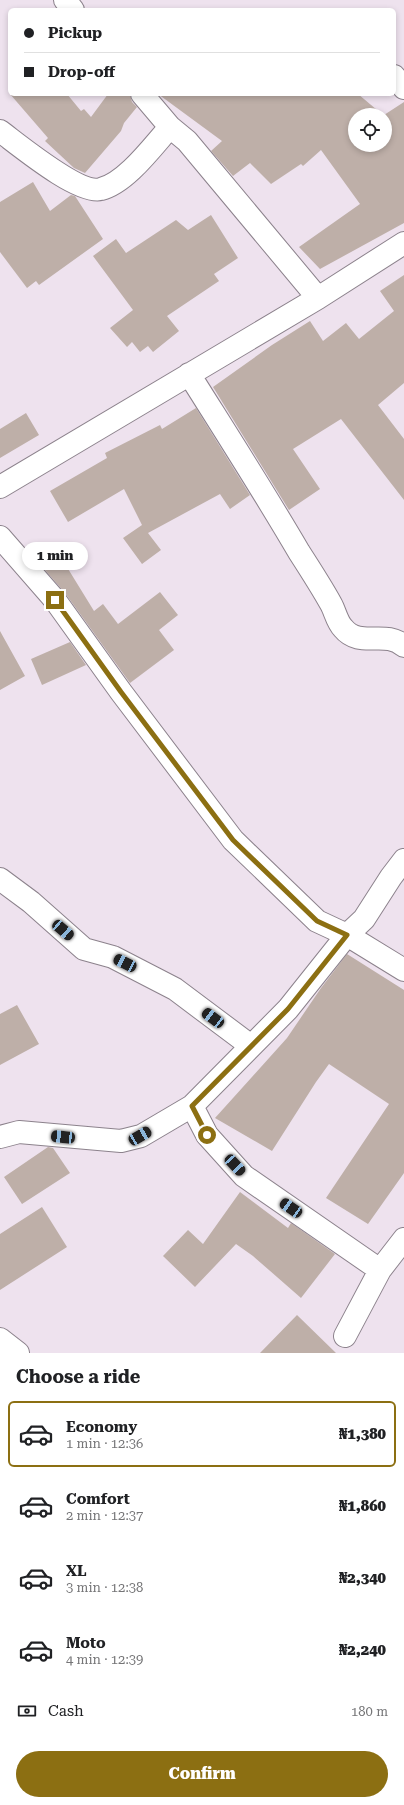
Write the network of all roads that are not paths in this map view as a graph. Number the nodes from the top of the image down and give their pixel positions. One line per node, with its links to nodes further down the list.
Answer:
1 (65, 0): 2 (street)
2 (71, 8)
3 (396, 78): 4 (street)
4 (404, 88)
5 (144, 96): 6 (street)
6 (170, 127): 7 (street); 9 (street)
7 (0, 131)
8 (404, 243): 9 (street)
9 (318, 298): 10 (street)
10 (189, 374): 11 (street); 13 (street)
11 (0, 487)
12 (0, 537): 16 (street)
13 (404, 646)
14 (404, 860): 16 (street)
15 (0, 879): 18 (street)
16 (347, 935): 17 (street); 18 (street)
17 (404, 970)
18 (251, 1046): 19 (street)
19 (192, 1106): 20 (street); 22 (street)
20 (0, 1137)
21 (404, 1239): 22 (street)
22 (380, 1270): 23 (street)
23 (345, 1336)
24 (0, 1339): 25 (street)
25 (18, 1353)

